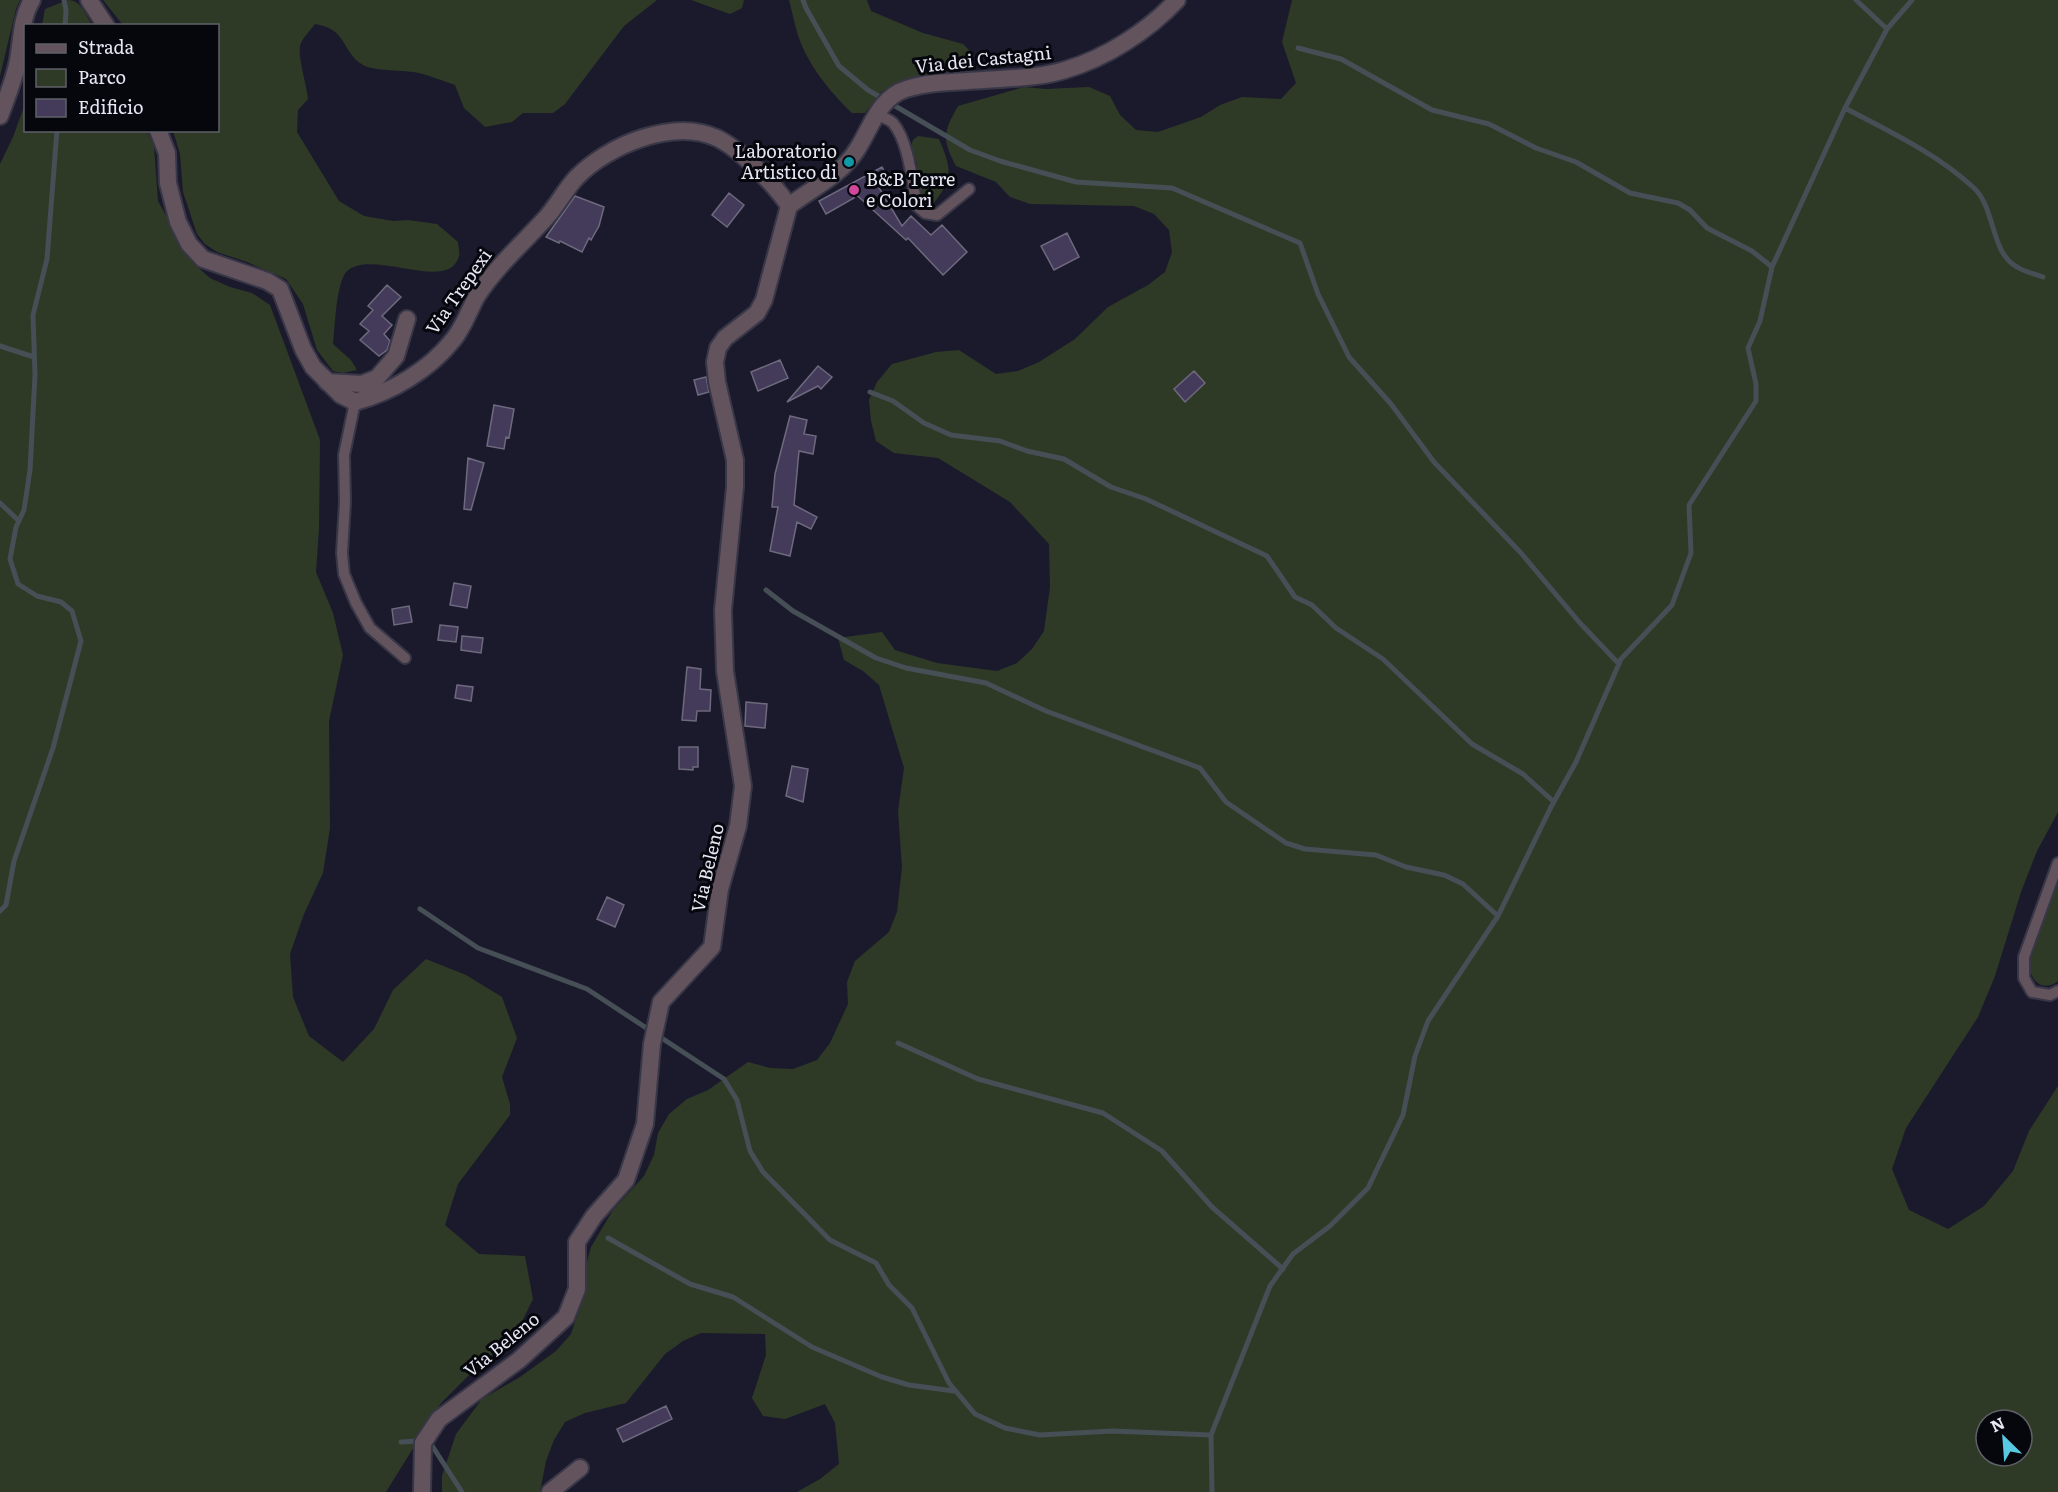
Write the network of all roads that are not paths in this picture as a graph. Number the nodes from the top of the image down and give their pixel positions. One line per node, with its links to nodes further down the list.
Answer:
1 (32, 0): 6 (street)
2 (89, 0): 4 (street)
3 (1177, 0): 5 (street, Via dei Castagni)
4 (105, 24)
5 (876, 114): 8 (lane); 9 (street, Via dei Castagni)
6 (0, 116)
7 (159, 132): 11 (street)
8 (969, 189)
9 (789, 206): 12 (street, Via Trepexi); 17 (street, Via Beleno)
10 (407, 319): 11 (street)
11 (327, 382): 12 (street)
12 (356, 402): 13 (lane)
13 (405, 658)
14 (2058, 863): 15 (lane)
15 (2058, 992)
16 (580, 1468): 18 (street)
17 (422, 1492)
18 (550, 1492)

